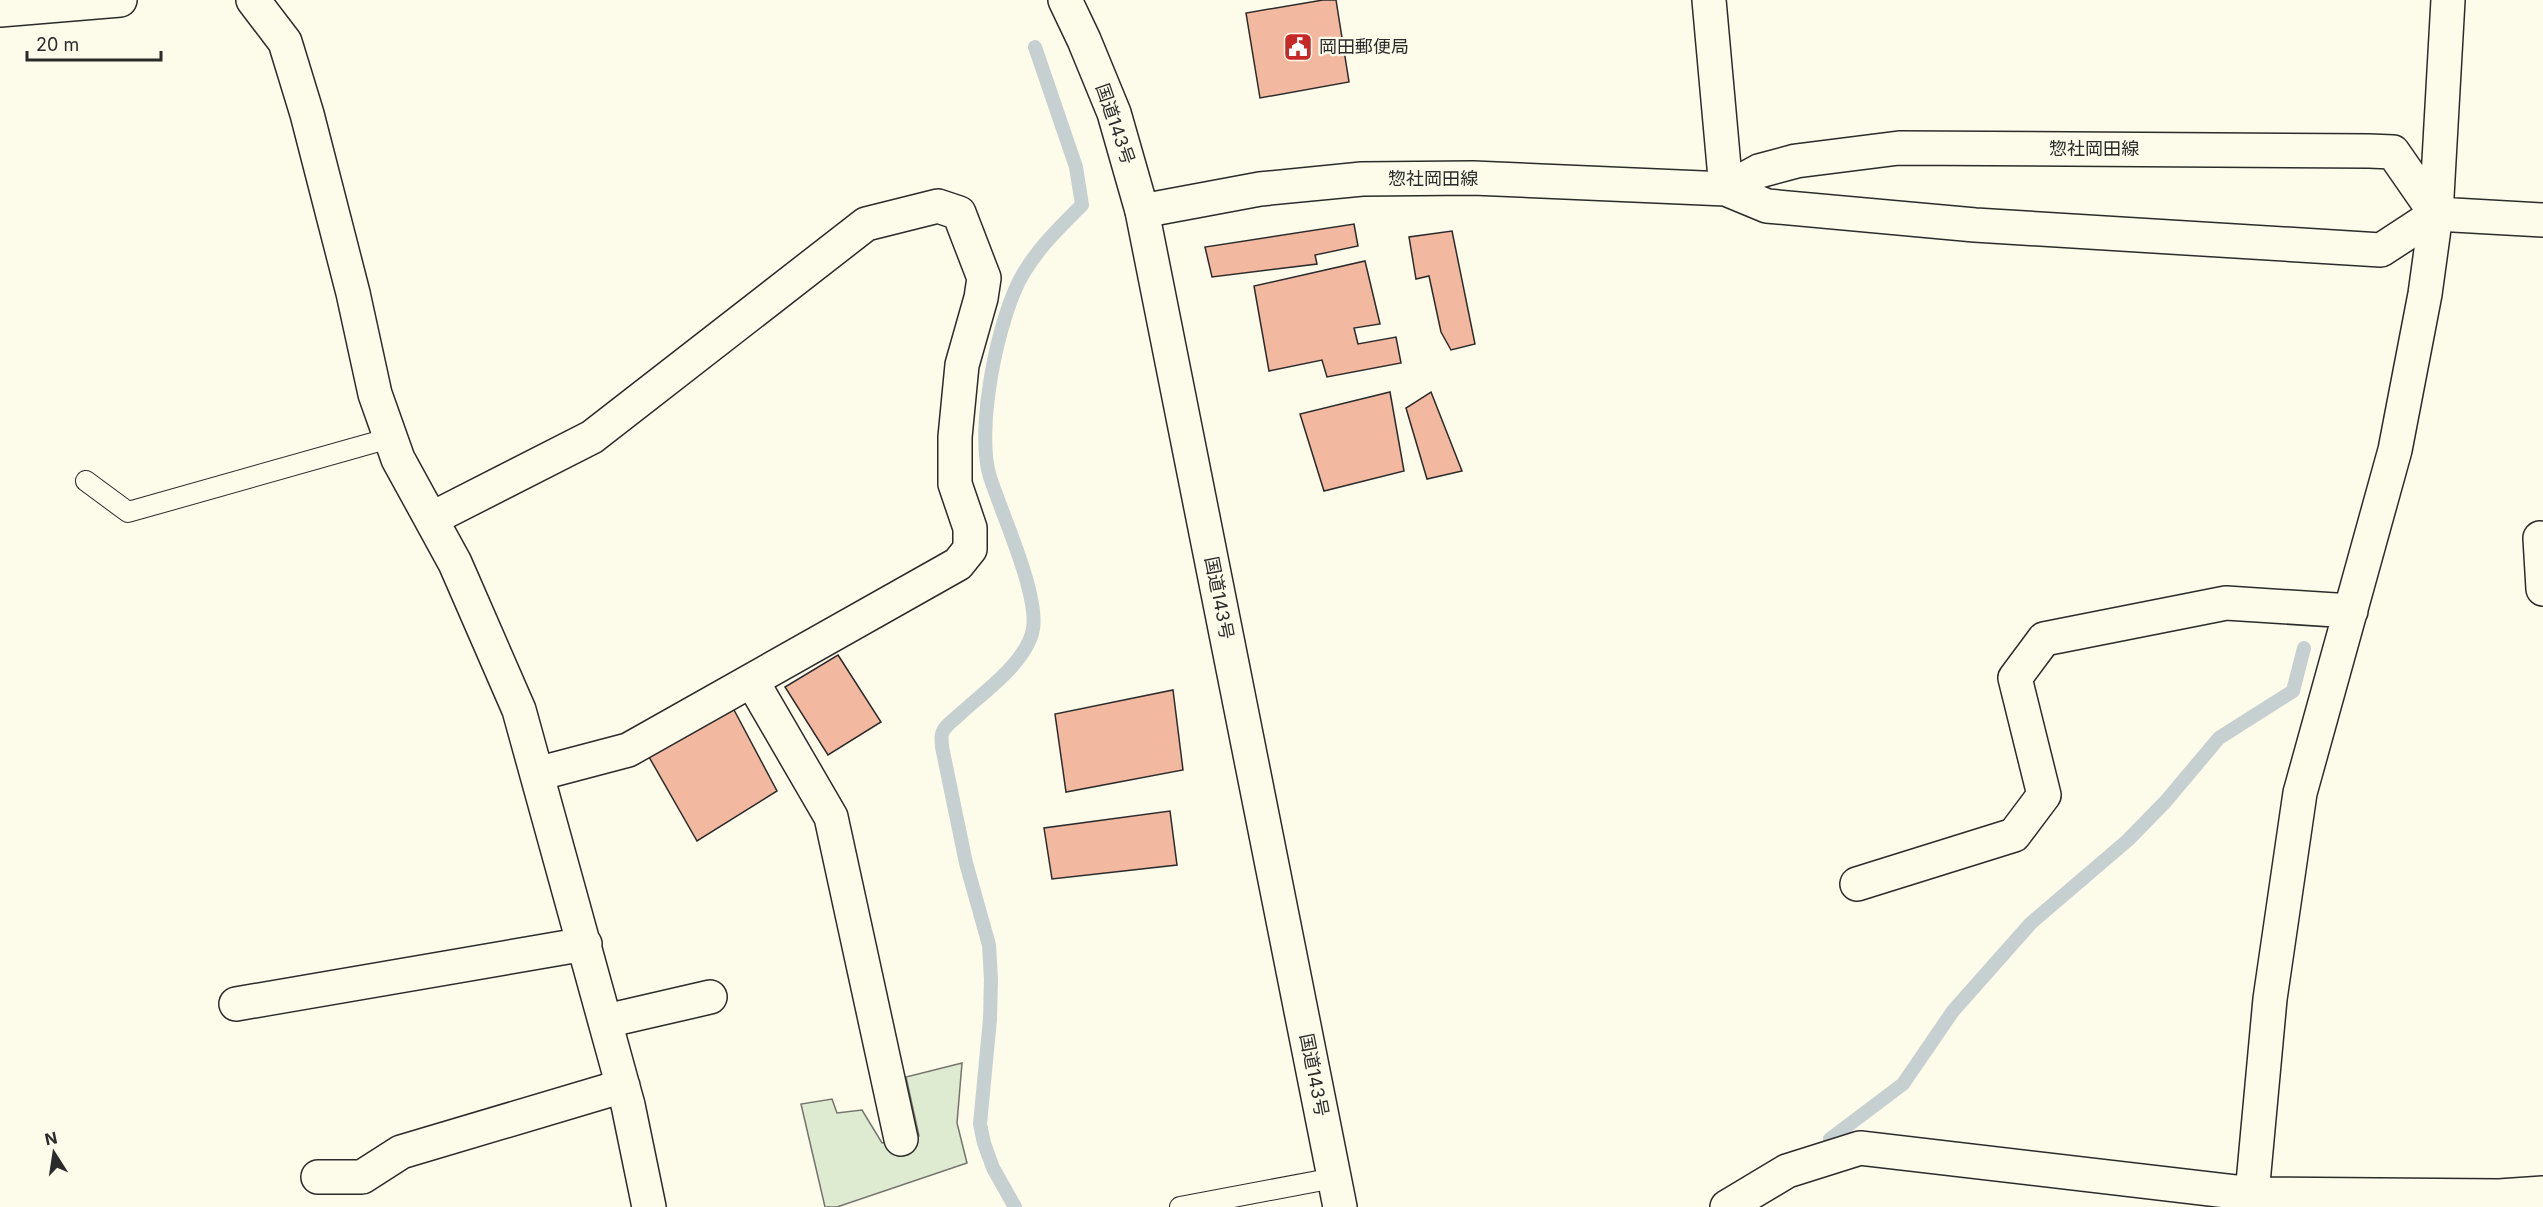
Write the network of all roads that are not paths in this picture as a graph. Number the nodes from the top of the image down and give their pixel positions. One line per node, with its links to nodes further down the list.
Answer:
1 (120, 0): 6 (main road)
2 (253, 0): 11 (main road)
3 (1065, 0): 8 (main road, 国道143号)
4 (1709, 0): 7 (main road)
5 (2448, 0): 9 (main road)
6 (0, 10)
7 (1726, 189): 8 (main road, 惣社岡田線); 9 (main road, 惣社岡田線); 9 (main road, 惣社岡田線)
8 (1142, 212): 27 (main road, 国道143号)
9 (2436, 214): 10 (main road); 16 (main road)
10 (2543, 220)
11 (390, 438): 12 (lane); 13 (main road)
12 (86, 481)
13 (431, 519): 17 (main road); 18 (main road)
14 (2540, 538): 15 (main road)
15 (2543, 589)
16 (2351, 611): 19 (main road); 30 (main road)
17 (752, 681): 18 (main road); 25 (main road)
18 (537, 774): 20 (main road)
19 (1857, 884)
20 (585, 944): 22 (main road); 23 (main road)
21 (710, 997): 23 (main road)
22 (237, 1004)
23 (606, 1021): 24 (main road)
24 (623, 1086): 26 (main road); 31 (main road)
25 (901, 1139)
26 (318, 1178)
27 (1337, 1192): 32 (lane)
28 (2543, 1193): 30 (main road)
29 (1770, 1195): 30 (main road); 33 (main road)
30 (2253, 1201)
31 (649, 1207)
32 (1180, 1207)
33 (1727, 1207)

